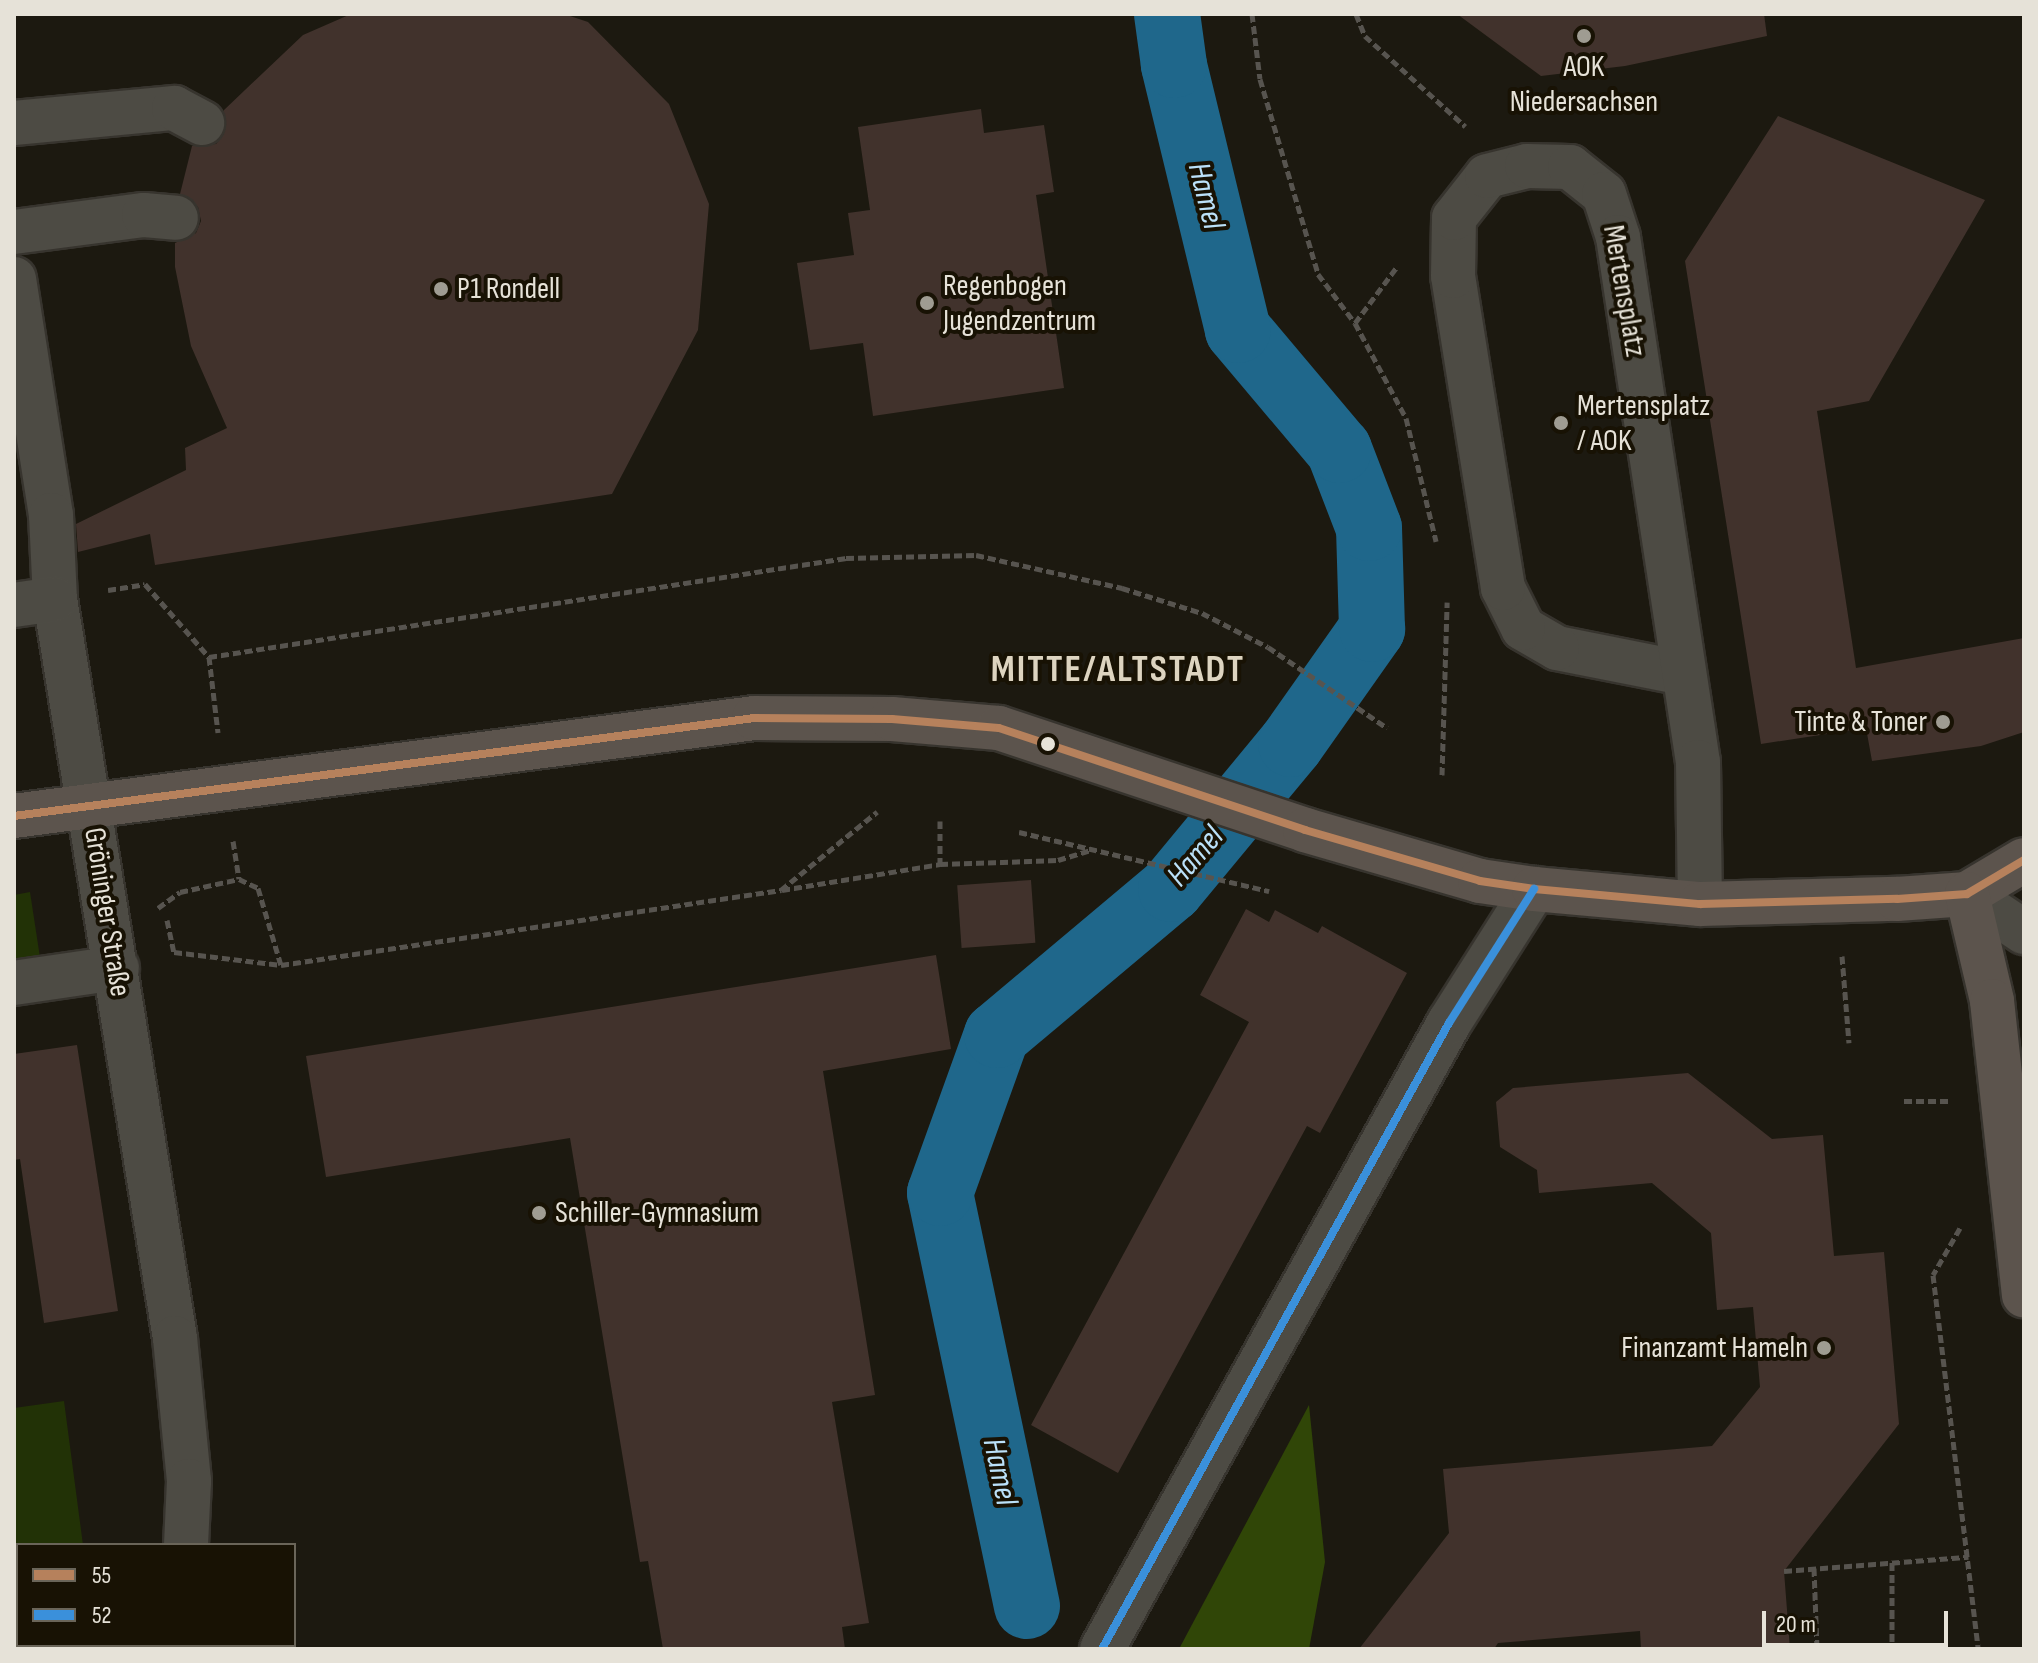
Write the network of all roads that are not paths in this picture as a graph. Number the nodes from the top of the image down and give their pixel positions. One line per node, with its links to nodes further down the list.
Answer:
1 (14, 123): 2 (street)
2 (202, 123)
3 (176, 218): 4 (street)
4 (14, 232)
5 (14, 279): 6 (street, Gröninger Straße)
6 (35, 602): 8 (street, Gröninger Straße)
7 (1683, 673): 7 (street, Mertensplatz); 13 (street, Mertensplatz)
8 (90, 805): 9 (main road); 11 (main road); 15 (street, Gröninger Straße)
9 (14, 816)
10 (2024, 860): 12 (main road)
11 (1534, 889): 13 (main road); 19 (street)
12 (1967, 894): 13 (main road); 14 (street); 17 (main road)
13 (1700, 904)
14 (2024, 932)
15 (117, 968): 16 (street); 18 (street, Gröninger Straße)
16 (14, 983)
17 (2024, 1295)
18 (186, 1543)
19 (1102, 1649)

